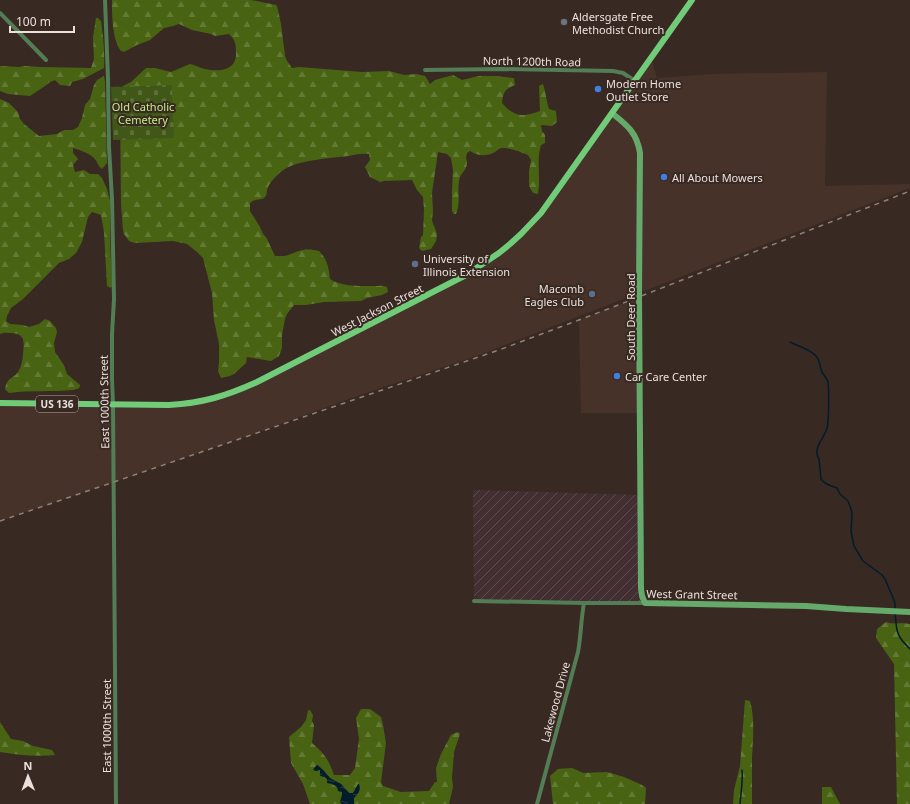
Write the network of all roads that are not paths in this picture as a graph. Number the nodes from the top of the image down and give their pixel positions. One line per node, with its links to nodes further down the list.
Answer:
1 (105, 0): 9 (street, East 1000th Street)
2 (692, 0): 6 (main road, West Jackson Street / US 136)
3 (0, 13): 4 (street)
4 (46, 60)
5 (425, 70): 6 (street, North 1200th Road)
6 (636, 81): 7 (main road, West Jackson Street / US 136)
7 (612, 114): 9 (main road, West Jackson Street / US 136); 12 (main road, South Deer Road)
8 (0, 404): 9 (main road, US 136)
9 (113, 405): 14 (street, East 1000th Street)
10 (474, 601): 11 (street, West Grant Street)
11 (584, 603): 12 (street, West Grant Street); 15 (street, Lakewood Drive)
12 (645, 603): 13 (main road, West Grant Street)
13 (910, 612)
14 (116, 804)
15 (537, 804)

